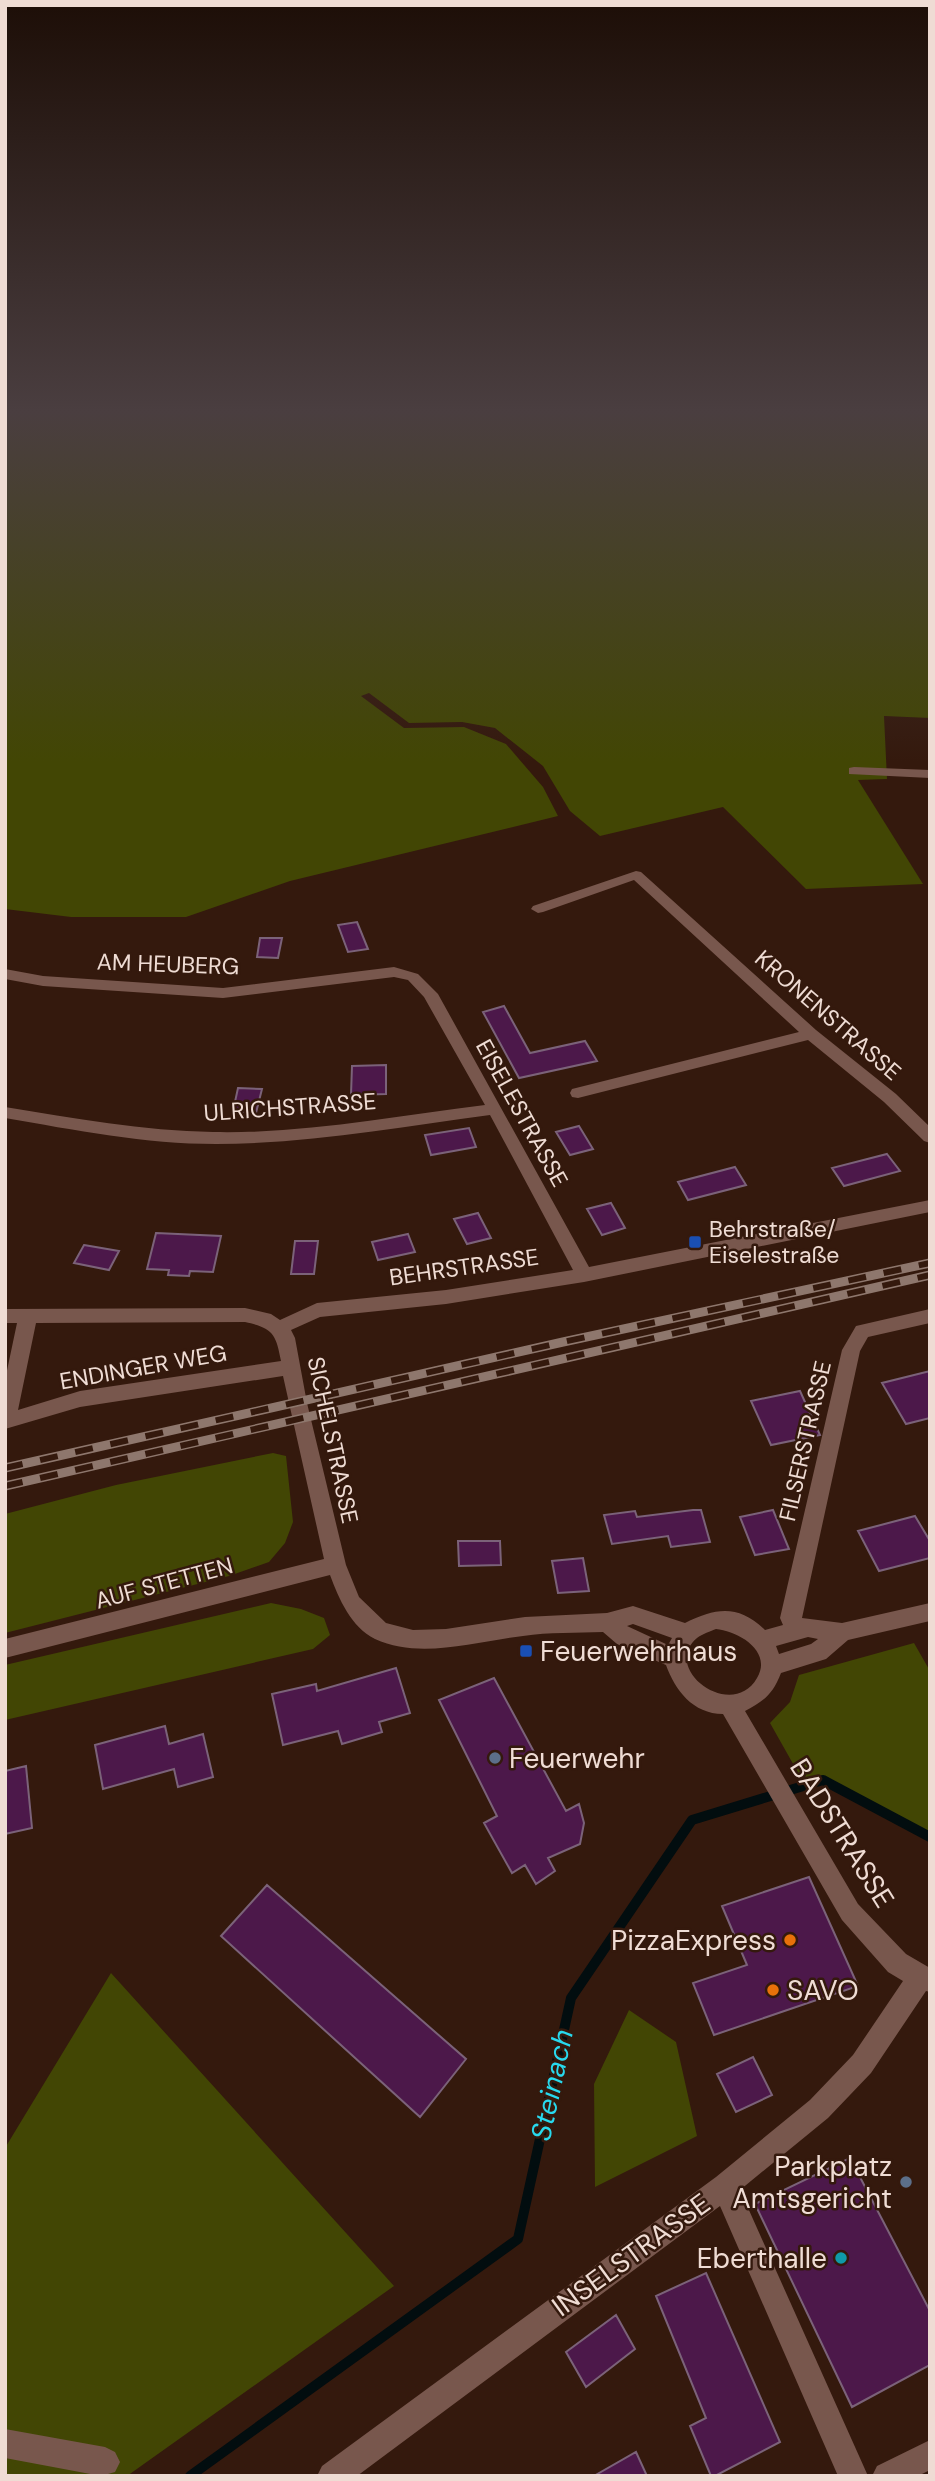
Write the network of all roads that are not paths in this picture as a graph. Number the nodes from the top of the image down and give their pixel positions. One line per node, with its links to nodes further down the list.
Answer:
1 (854, 771): 2 (street)
2 (930, 774)
3 (538, 909): 6 (street, KRONENSTRASSE)
4 (5, 974): 5 (street, AM HEUBERG)
5 (413, 977): 8 (street, EISELESTRASSE)
6 (811, 1034): 7 (street); 10 (street, KRONENSTRASSE)
7 (578, 1093)
8 (495, 1109): 9 (street, ULRICHSTRASSE); 12 (street, EISELESTRASSE)
9 (5, 1112)
10 (930, 1137)
11 (930, 1206): 12 (street, BEHRSTRASSE)
12 (583, 1275): 16 (street, BEHRSTRASSE)
13 (5, 1316): 14 (street)
14 (28, 1316): 16 (street); 18 (street)
15 (930, 1316): 22 (street, FILSERSTRASSE)
16 (279, 1328): 17 (street, SICHELSTRASSE)
17 (291, 1367): 18 (street, ENDINGER WEG); 19 (street, SICHELSTRASSE)
18 (5, 1421)
19 (336, 1565): 21 (street, SICHELSTRASSE); 26 (street, AUF STETTEN)
20 (930, 1612): 23 (street)
21 (607, 1622): 24 (street, SICHELSTRASSE); 27 (street)
22 (796, 1632): 23 (street); 25 (street)
23 (842, 1632): 28 (street)
24 (685, 1633): 25 (street); 27 (street)
25 (763, 1640): 28 (street)
26 (5, 1649)
27 (674, 1658): 29 (street)
28 (773, 1666): 29 (street)
29 (730, 1706): 30 (street, BADSTRASSE)
30 (925, 1979): 31 (street, INSELSTRASSE)
31 (725, 2186): 35 (street, INSELSTRASSE); 36 (street)
32 (5, 2443): 34 (street)
33 (930, 2454): 37 (street)
34 (105, 2462)
35 (332, 2476)
36 (853, 2476)
37 (887, 2476)

